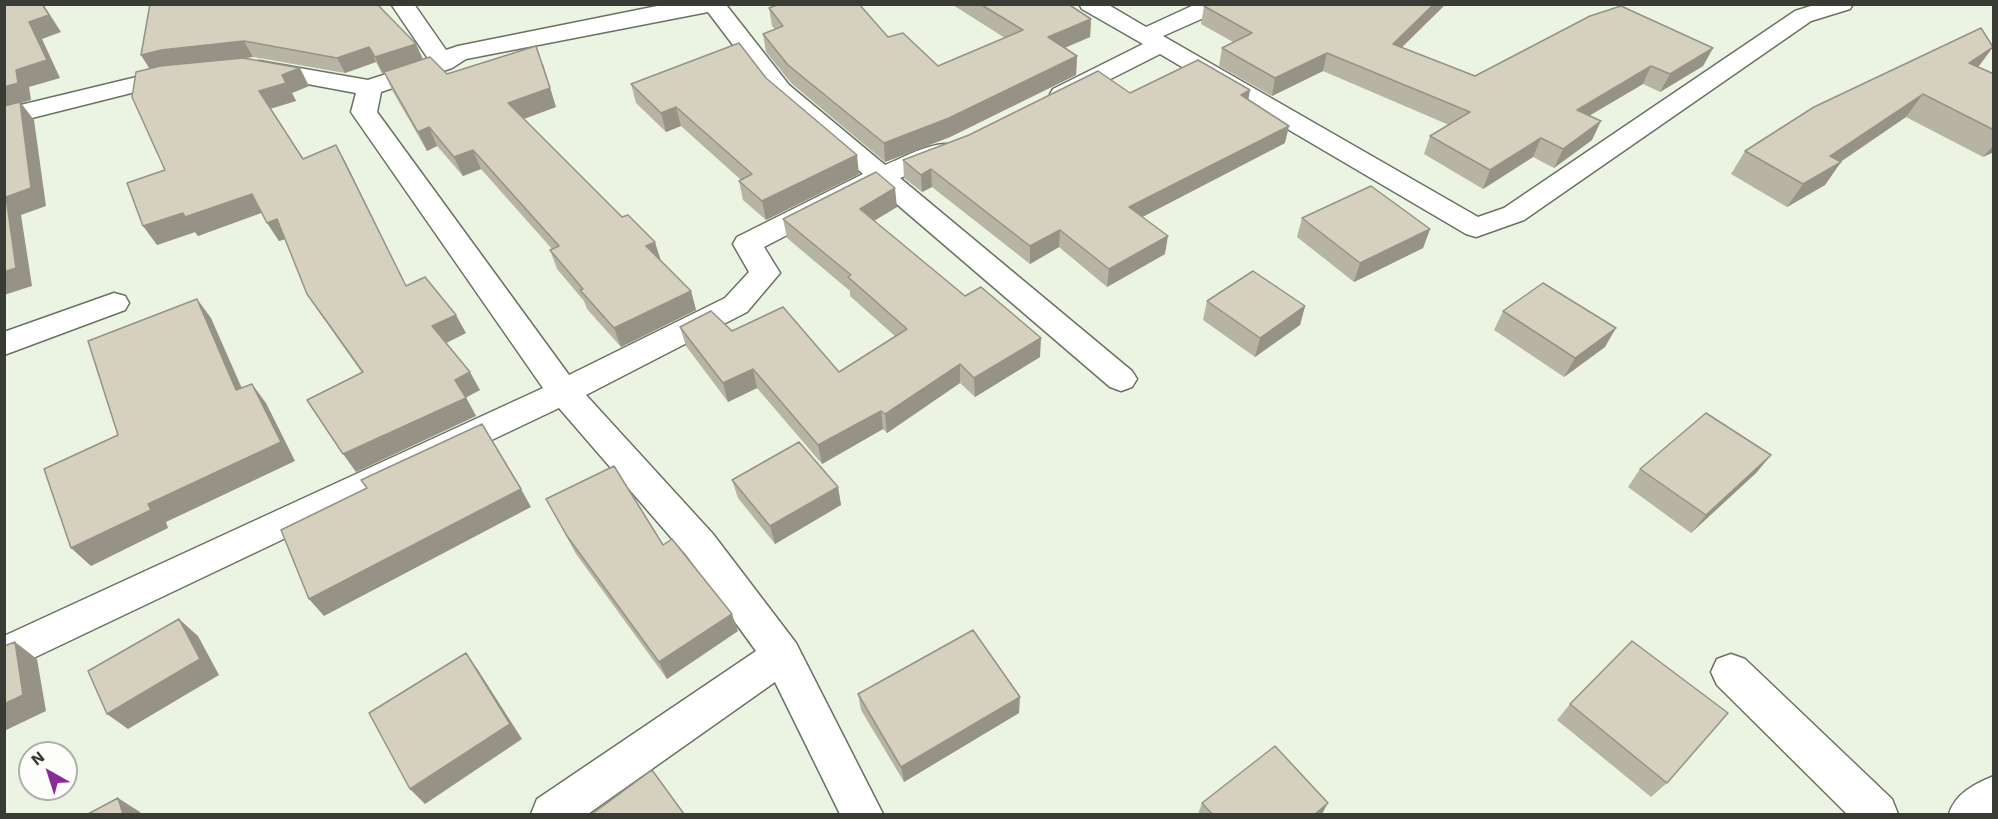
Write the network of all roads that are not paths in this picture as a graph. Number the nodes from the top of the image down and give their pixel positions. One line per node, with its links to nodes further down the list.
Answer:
1 (402, 4): 7 (street)
2 (1090, 4): 6 (street)
3 (1216, 4): 6 (street)
4 (1842, 4): 6 (street)
5 (715, 5): 7 (street); 14 (street)
6 (1152, 41): 11 (street)
7 (442, 63): 10 (street)
8 (241, 68): 10 (street)
9 (206, 71): 12 (street)
10 (369, 88): 18 (street)
11 (1044, 103)
12 (4, 117)
13 (970, 140): 14 (street)
14 (882, 176): 17 (street); 18 (street)
15 (114, 303): 16 (street)
16 (4, 344)
17 (1121, 379)
18 (564, 392): 19 (street); 20 (street)
19 (4, 655)
20 (782, 655): 23 (street); 24 (street)
21 (1731, 672): 25 (street)
22 (1994, 797): 26 (street)
23 (552, 814)
24 (862, 814)
25 (1877, 814)
26 (1970, 814)

